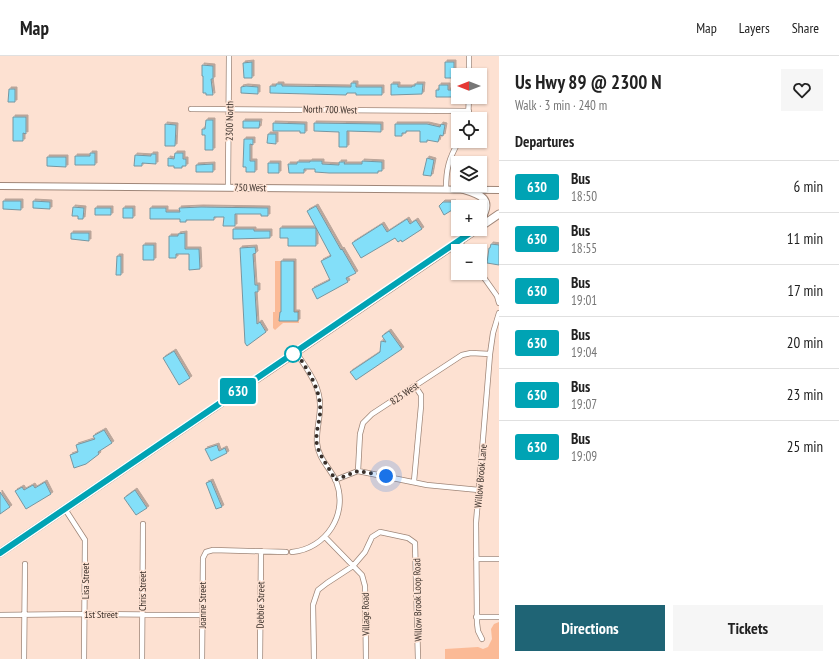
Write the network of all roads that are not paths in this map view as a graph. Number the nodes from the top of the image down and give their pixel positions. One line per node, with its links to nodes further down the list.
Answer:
1 (229, 56): 6 (street, 2300 North)
2 (469, 56): 3 (street)
3 (469, 68)
4 (469, 104): 7 (street)
5 (192, 109): 6 (street, North 700 West)
6 (229, 109): 7 (street, North 700 West); 10 (street, 2300 North)
7 (469, 111)
8 (456, 148): 11 (street)
9 (0, 186): 10 (street, 750 West)
10 (228, 187): 11 (street, 750 West)
11 (446, 189): 12 (street, 750 West)
12 (451, 189)
13 (487, 190): 14 (street, 750 West)
14 (499, 190)
15 (472, 192): 16 (main road)
16 (484, 200)
17 (499, 214): 18 (main road)
18 (487, 222)
19 (466, 236): 20 (main road)
20 (459, 241): 21 (street); 25 (main road)
21 (461, 244)
22 (486, 280): 23 (street)
23 (499, 303)
24 (499, 313): 26 (street, Willow Brook Lane)
25 (296, 352): 29 (street); 32 (main road)
26 (490, 354): 27 (street, 825 West); 31 (street, Willow Brook Lane)
27 (415, 386): 28 (street, 825 West); 30 (street)
28 (358, 471): 29 (street); 30 (street)
29 (335, 480): 34 (street)
30 (414, 481): 31 (street)
31 (478, 490): 39 (street, Willow Brook Lane)
32 (65, 509): 38 (main road); 43 (street, Lisa Street)
33 (143, 524): 44 (street, Chris Street)
34 (325, 537): 37 (street); 42 (street, Village Road)
35 (261, 551): 36 (street); 47 (street, Joanne Street); 55 (street, Debbie Street)
36 (286, 552)
37 (292, 552)
38 (0, 553)
39 (476, 559): 40 (street); 48 (street, Willow Brook Lane)
40 (499, 559)
41 (25, 564): 46 (street)
42 (353, 566): 56 (street, Willow Brook Loop Road); 57 (street, Village Road); 58 (street, Willow Brook Loop Road)
43 (85, 614): 44 (street, 1st Street); 46 (street, 1st Street); 52 (street, Lisa Street)
44 (142, 614): 47 (street, 1st Street); 53 (street, Chris Street)
45 (0, 615): 46 (street, 1st Street)
46 (24, 615): 51 (street)
47 (203, 615): 54 (street, Joanne Street)
48 (476, 617): 49 (street); 50 (street, Willow Brook Lane)
49 (499, 617)
50 (482, 639)
51 (24, 659)
52 (84, 659)
53 (142, 659)
54 (202, 659)
55 (260, 659)
56 (314, 659)
57 (366, 659)
58 (418, 659)

